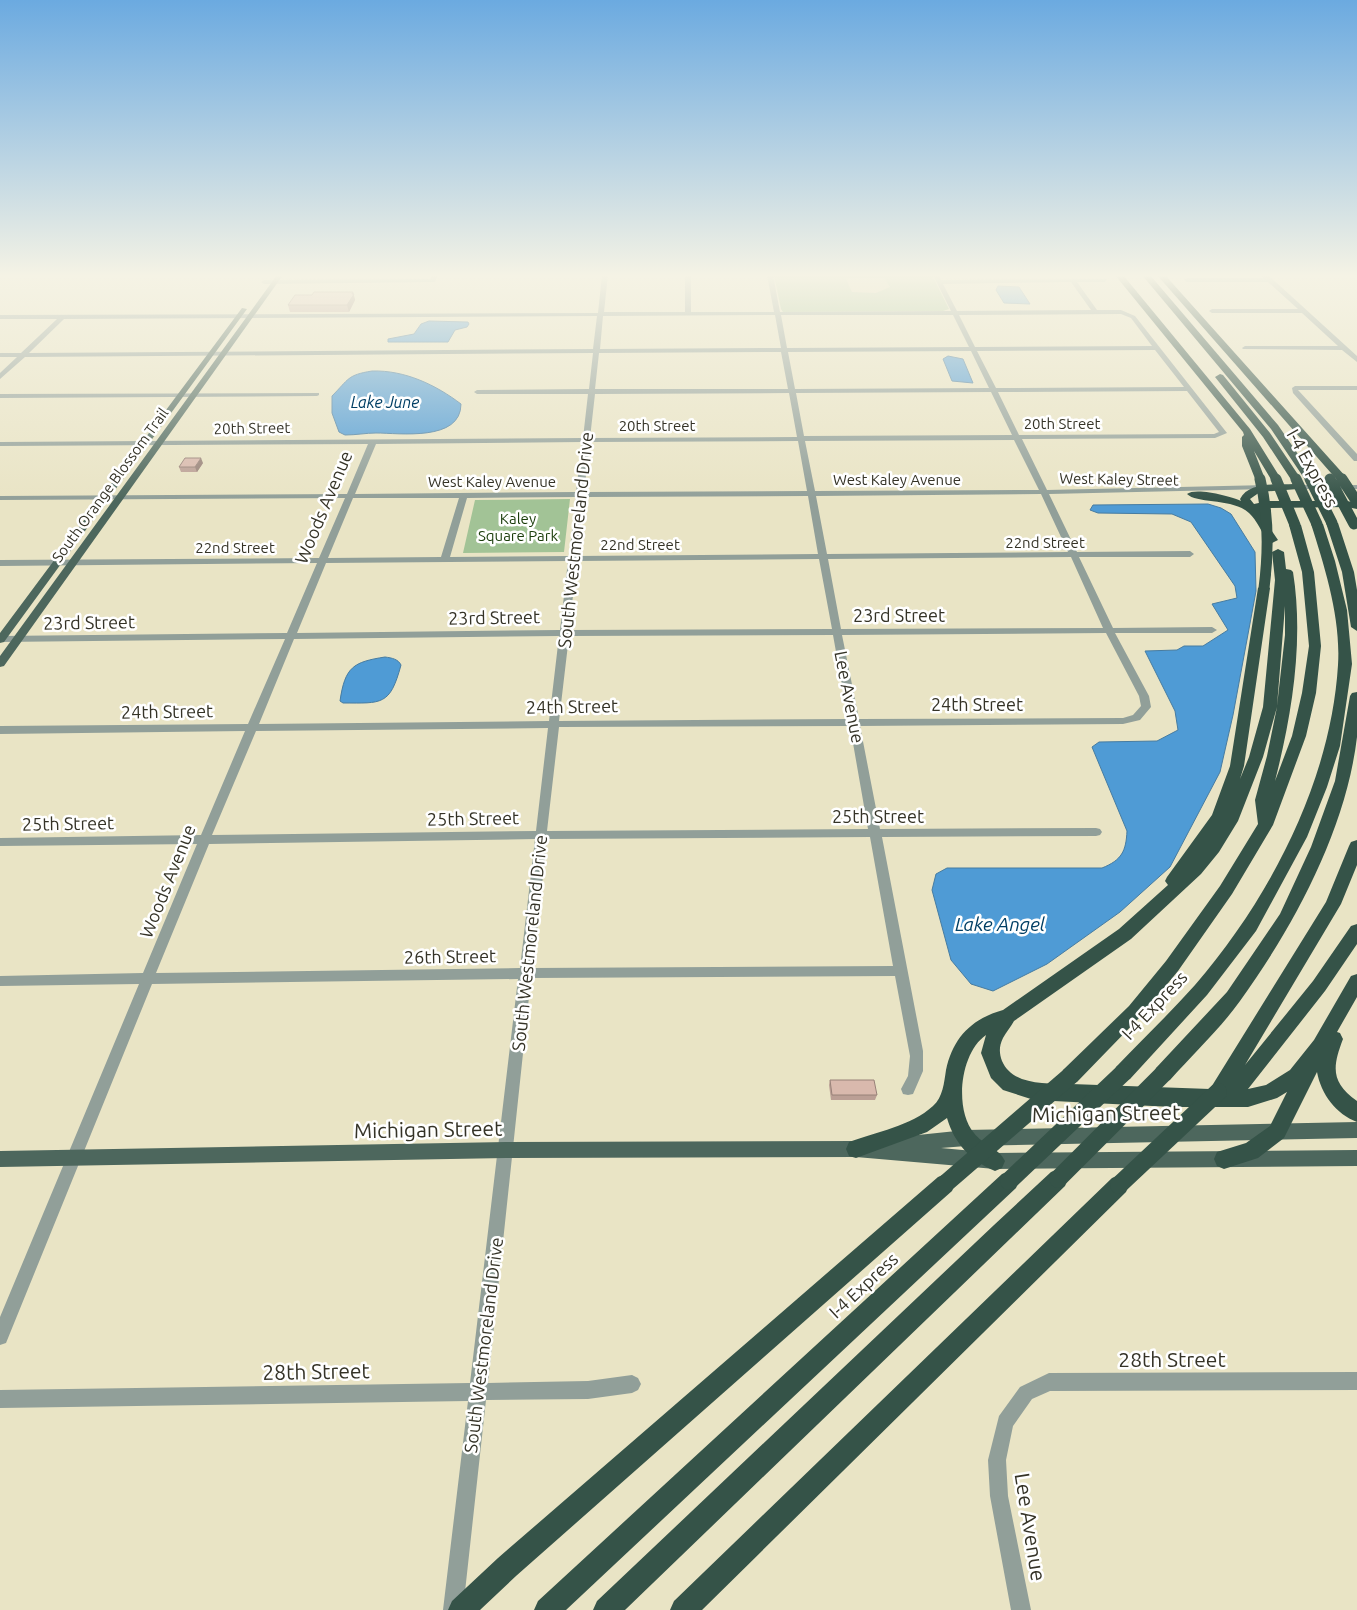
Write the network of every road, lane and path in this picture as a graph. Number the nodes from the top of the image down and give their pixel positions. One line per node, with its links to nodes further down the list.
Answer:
1 (27, 350): 16 (street)
2 (213, 350): 14 (main road, South Orange Blossom Trail)
3 (224, 350): 15 (main road, South Orange Blossom Trail)
4 (579, 350): 15 (street)
5 (596, 350): 25 (street, South Westmoreland Drive)
6 (784, 350): 23 (street, Lee Avenue)
7 (973, 350): 22 (street)
8 (1160, 350): 21 (street)
9 (1181, 350): 31 (highway)
10 (1197, 350): 40 (highway, I-4 Express)
11 (1210, 350): 58 (highway, I-4 Express, bridge)
12 (1227, 350): 30 (highway)
13 (1346, 350): 18 (street)
14 (211, 353): 15 (street); 16 (street); 27 (main road, South Orange Blossom Trail)
15 (222, 353): 28 (main road, South Orange Blossom Trail)
16 (23, 354): 17 (street); 19 (street)
17 (0, 355)
18 (1357, 360)
19 (0, 377)
20 (1357, 388): 39 (street)
21 (1190, 389): 22 (street); 32 (street, 20th Street)
22 (994, 390): 23 (street); 32 (street)
23 (791, 391): 25 (street); 33 (street, Lee Avenue)
24 (477, 392): 25 (street)
25 (592, 392): 34 (street, South Westmoreland Drive)
26 (317, 394): 28 (street)
27 (180, 395): 28 (street); 29 (street); 37 (main road, South Orange Blossom Trail)
28 (192, 395): 36 (main road, South Orange Blossom Trail)
29 (0, 396)
30 (1288, 420): 41 (highway); 54 (highway, bridge)
31 (1247, 431): 84 (highway, bridge); 91 (highway, bridge)
32 (1016, 437): 33 (street, 20th Street); 43 (street)
33 (800, 438): 34 (street, 20th Street); 44 (street, Lee Avenue)
34 (586, 439): 35 (street, 20th Street); 46 (street, South Westmoreland Drive)
35 (373, 441): 36 (street, 20th Street); 50 (street, Woods Avenue)
36 (158, 442): 37 (street, 20th Street); 53 (main road, South Orange Blossom Trail)
37 (145, 443): 38 (street, 20th Street); 52 (main road, South Orange Blossom Trail)
38 (0, 444)
39 (1357, 459)
40 (1295, 483): 41 (street, West Kaley Street); 43 (street, West Kaley Street); 48 (highway); 58 (highway, I-4 Express, bridge)
41 (1331, 483): 42 (street, West Kaley Street); 45 (highway); 59 (highway, bridge)
42 (1357, 488)
43 (1044, 492): 44 (street, West Kaley Avenue); 47 (street, West Kaley Street); 62 (street)
44 (810, 493): 46 (street, West Kaley Avenue); 63 (street, Lee Avenue)
45 (1357, 493): 48 (street, West Kaley Street)
46 (581, 494): 49 (street, West Kaley Avenue); 64 (street, South Westmoreland Drive)
47 (1192, 494): 48 (street, West Kaley Street); 56 (highway)
48 (1247, 494): 56 (highway)
49 (464, 495): 50 (street, West Kaley Avenue); 65 (street)
50 (348, 496): 53 (street, West Kaley Avenue); 66 (street, Woods Avenue)
51 (0, 498): 52 (street, West Kaley Avenue)
52 (105, 498): 53 (street, West Kaley Avenue); 67 (main road, South Orange Blossom Trail)
53 (119, 498): 68 (main road, South Orange Blossom Trail)
54 (1357, 502)
55 (1357, 506): 57 (highway)
56 (1252, 510): 57 (highway)
57 (1261, 524): 60 (highway)
58 (1325, 524): 70 (highway, I-4 Express); 122 (highway, I-4 Express, bridge)
59 (1356, 528)
60 (1278, 552): 84 (highway); 91 (highway)
61 (1190, 554): 62 (street, 22nd Street)
62 (1074, 555): 63 (street, 22nd Street); 71 (street)
63 (822, 557): 64 (street, 22nd Street); 73 (street, Lee Avenue)
64 (572, 558): 65 (street, 22nd Street); 74 (street, South Westmoreland Drive)
65 (445, 559): 66 (street, 22nd Street)
66 (322, 560): 68 (street, 22nd Street); 75 (street, Woods Avenue)
67 (57, 562): 68 (street, 22nd Street); 69 (street, 22nd Street); 76 (main road, South Orange Blossom Trail)
68 (73, 562): 77 (main road, South Orange Blossom Trail)
69 (0, 563)
70 (1357, 628)
71 (1109, 630): 72 (street, 23rd Street); 73 (street, 23rd Street); 80 (street, 24th Street)
72 (1212, 630)
73 (838, 632): 74 (street, 23rd Street); 80 (street, Lee Avenue)
74 (564, 633): 75 (street, 23rd Street); 81 (street, South Westmoreland Drive)
75 (290, 636): 77 (street, 23rd Street); 82 (street, Woods Avenue)
76 (0, 639): 77 (street, 23rd Street)
77 (18, 639): 78 (main road, South Orange Blossom Trail)
78 (0, 664)
79 (1357, 696): 123 (highway, bridge)
80 (854, 722): 81 (street, 24th Street); 86 (street, Lee Avenue)
81 (555, 724): 82 (street, 24th Street); 87 (street, South Westmoreland Drive)
82 (252, 728): 83 (street, 24th Street); 88 (street, Woods Avenue)
83 (0, 730)
84 (1265, 825): 121 (highway, bridge)
85 (1096, 832): 86 (street, 25th Street)
86 (876, 833): 87 (street, 25th Street); 93 (street, Lee Avenue)
87 (541, 835): 88 (street, 25th Street); 94 (street, South Westmoreland Drive)
88 (205, 839): 89 (street, 25th Street); 95 (street, Woods Avenue)
89 (0, 842)
90 (1357, 846): 102 (highway)
91 (1152, 908): 98 (highway)
92 (1357, 931): 102 (highway)
93 (901, 971): 94 (street, 26th Street); 100 (street, Lee Avenue)
94 (526, 973): 95 (street, 26th Street); 108 (street, South Westmoreland Drive)
95 (149, 978): 96 (street, 26th Street); 109 (street, Woods Avenue)
96 (0, 981)
97 (1356, 983): 99 (highway); 103 (highway)
98 (1008, 1016): 99 (highway); 101 (highway)
99 (1320, 1046): 105 (highway)
100 (908, 1089)
101 (953, 1089): 106 (highway); 107 (highway)
102 (1218, 1092): 124 (highway, bridge)
103 (1357, 1113)
104 (1357, 1130): 105 (main road, Michigan Street)
105 (1277, 1132): 106 (main road, Michigan Street); 112 (highway)
106 (966, 1138): 107 (main road, Michigan Street); 113 (highway)
107 (856, 1149): 108 (main road, Michigan Street); 113 (main road, Michigan Street)
108 (506, 1150): 109 (main road, Michigan Street); 117 (street, South Westmoreland Drive)
109 (74, 1158): 111 (main road, Michigan Street); 114 (street, Woods Avenue)
110 (1357, 1158): 112 (main road, Michigan Street)
111 (0, 1159)
112 (1224, 1159): 113 (main road, Michigan Street)
113 (995, 1160)
114 (0, 1338)
115 (1357, 1382): 119 (street, 28th Street)
116 (632, 1384): 117 (street, 28th Street)
117 (477, 1391): 118 (street, 28th Street); 120 (street, South Westmoreland Drive)
118 (0, 1399)
119 (1005, 1422): 125 (street, Lee Avenue)
120 (453, 1610)
121 (461, 1610)
122 (547, 1610)
123 (606, 1610)
124 (683, 1610)
125 (1021, 1610)

